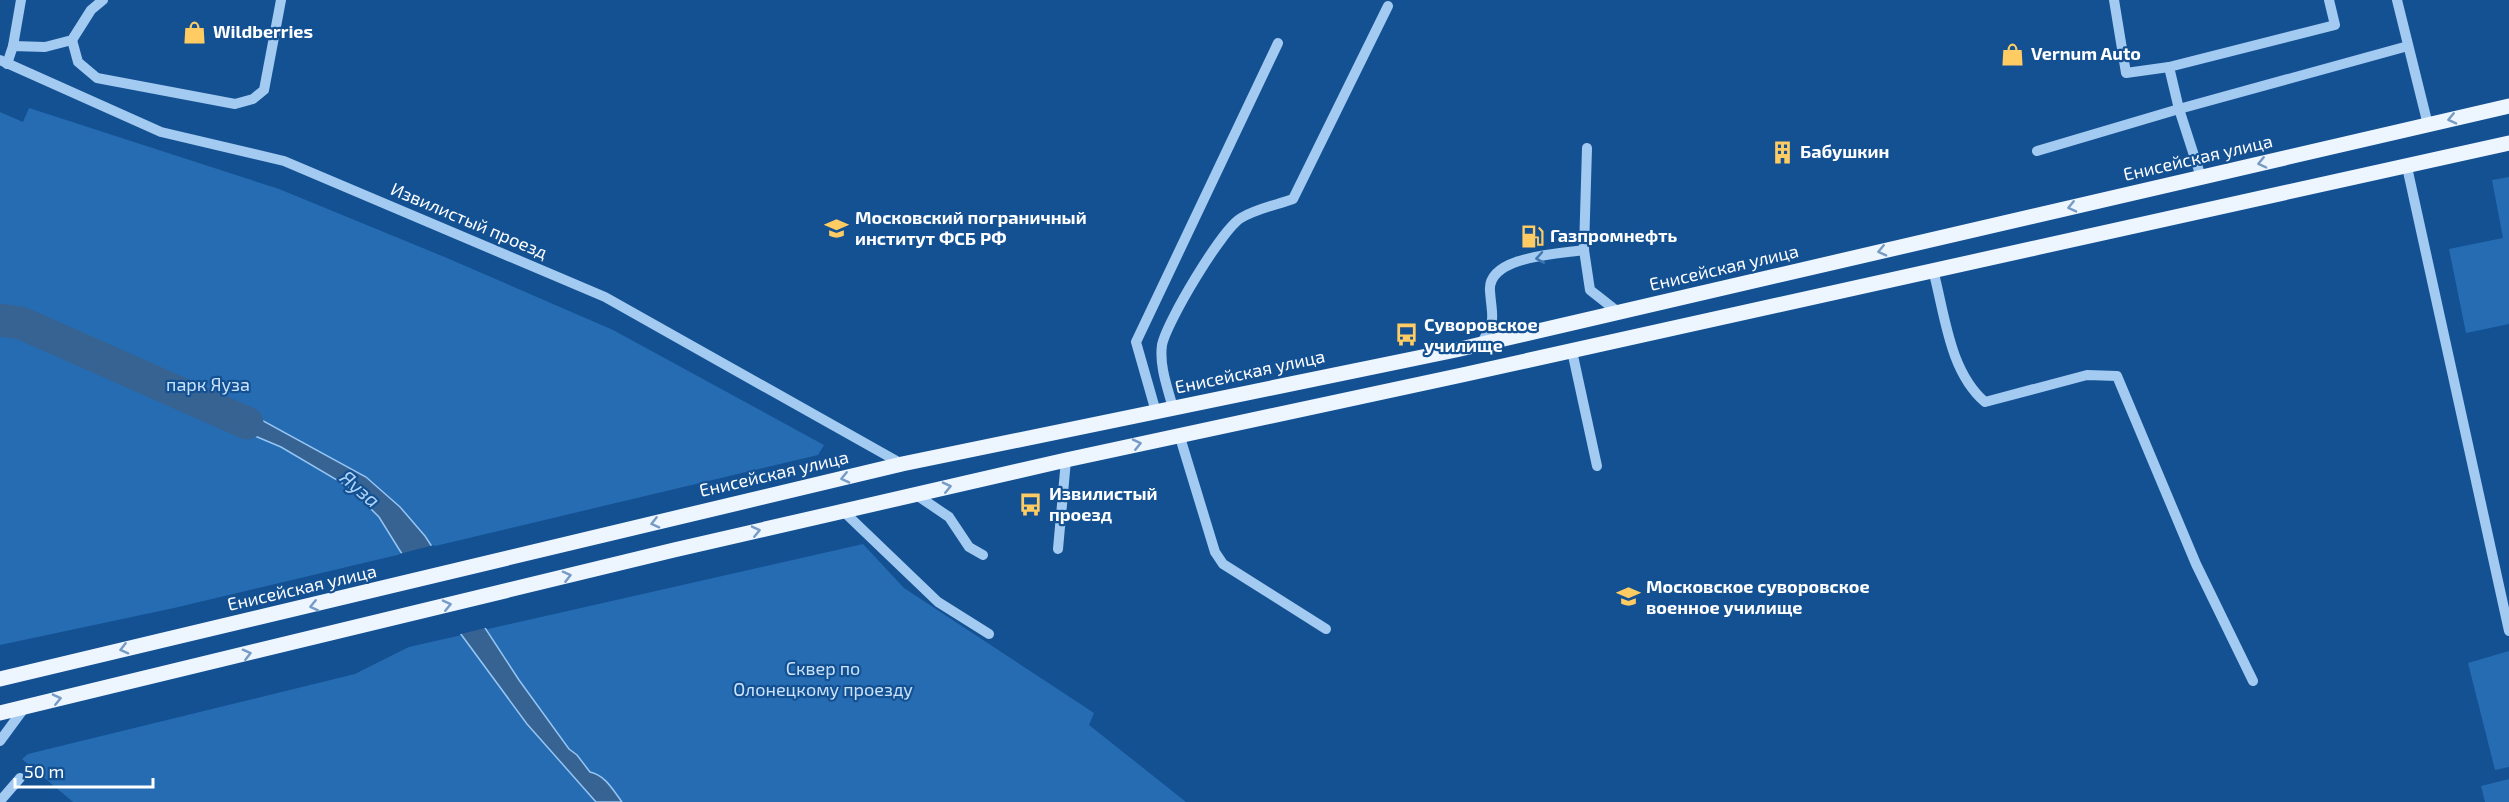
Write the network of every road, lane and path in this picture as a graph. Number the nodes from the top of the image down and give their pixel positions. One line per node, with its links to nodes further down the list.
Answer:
1 (21, 0): 10 (street)
2 (103, 0): 8 (street)
3 (281, 0): 8 (street)
4 (2114, 0): 13 (street)
5 (2329, 0): 13 (street)
6 (2397, 0): 11 (street)
7 (1388, 6): 27 (street)
8 (72, 40): 10 (street)
9 (1278, 43): 28 (street)
10 (13, 46): 12 (street)
11 (2408, 46): 15 (street); 16 (street)
12 (3, 62): 31 (street, Извилистый проезд)
13 (2169, 67): 15 (street)
14 (2509, 106): 16 (main road, Енисейская улица, one-way to 16)
15 (2179, 109): 19 (street); 21 (street)
16 (2428, 125): 21 (main road, Енисейская улица, one-way to 21)
17 (2509, 143): 20 (main road)
18 (1587, 147): 22 (street)
19 (2037, 151)
20 (2408, 167): 23 (main road); 38 (street)
21 (2201, 177): 24 (main road, Енисейская улица, one-way to 24)
22 (1584, 250): 24 (street); 25 (street, one-way to 25)
23 (1934, 270): 26 (main road); 41 (street)
24 (1618, 312): 25 (main road, Енисейская улица)
25 (1481, 344): 27 (main road, Енисейская улица)
26 (1572, 351): 29 (main road); 32 (street)
27 (1173, 408): 28 (main road, Енисейская улица)
28 (1156, 412): 31 (main road, Енисейская улица)
29 (1179, 434): 30 (main road, one-way to 29); 37 (street)
30 (1066, 460): 33 (main road, one-way to 30); 35 (street)
31 (902, 464): 40 (main road, Енисейская улица, one-way to 40)
32 (1597, 466)
33 (915, 494): 34 (main road); 36 (street)
34 (843, 511): 39 (street); 42 (main road, one-way to 34)
35 (1058, 549)
36 (983, 555)
37 (1326, 629)
38 (2509, 631)
39 (989, 634)
40 (0, 679)
41 (2253, 681)
42 (25, 707): 43 (main road); 44 (street)
43 (0, 712)
44 (0, 741)
45 (20, 778): 46 (street)
46 (0, 801)

